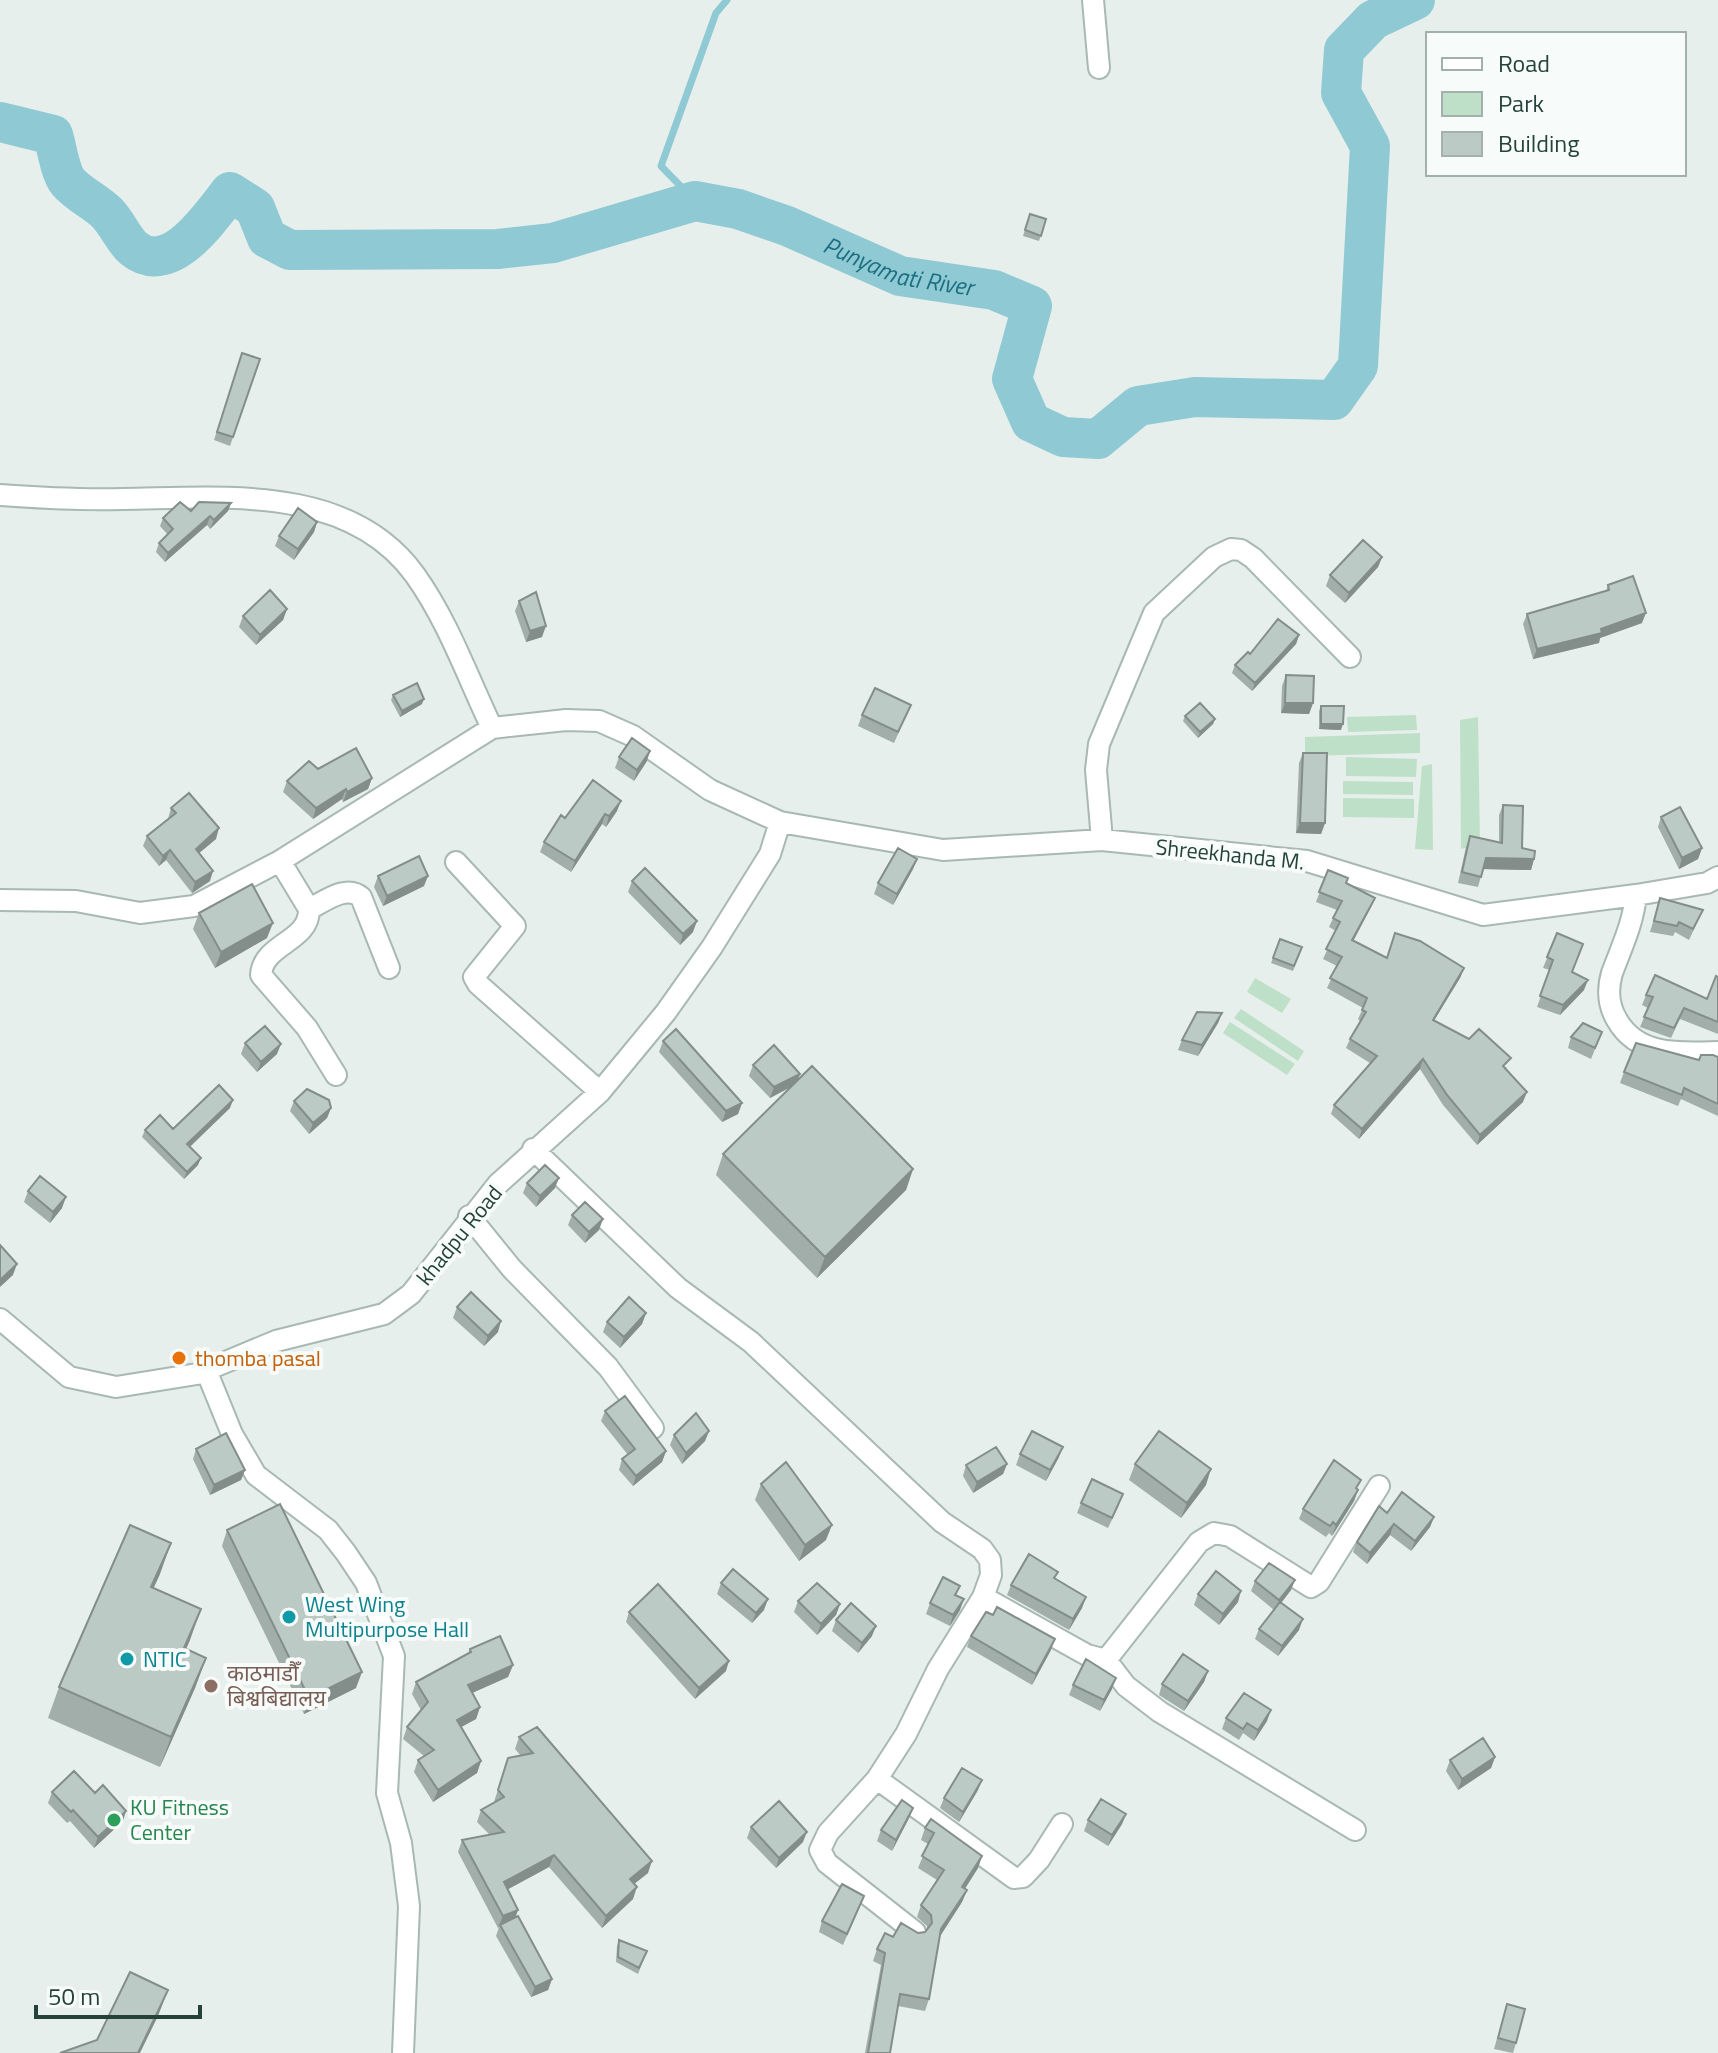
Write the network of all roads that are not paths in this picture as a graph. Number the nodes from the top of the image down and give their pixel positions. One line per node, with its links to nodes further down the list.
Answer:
1 (1093, 0): 2 (street)
2 (1099, 68)
3 (0, 495): 5 (street)
4 (1350, 657): 7 (street)
5 (492, 728): 6 (street, Shreekhanda M.); 8 (street)
6 (780, 822): 7 (street, Shreekhanda M.); 17 (street, khadpu Road)
7 (1102, 840): 11 (street, Shreekhanda M.)
8 (280, 861): 12 (street); 13 (street)
9 (456, 862): 17 (street)
10 (1714, 886): 11 (street, Shreekhanda M.)
11 (1636, 895): 15 (street)
12 (0, 900)
13 (309, 909): 14 (street); 16 (street)
14 (389, 968)
15 (1718, 1052)
16 (336, 1075)
17 (600, 1092): 18 (street, khadpu Road)
18 (533, 1149): 19 (street, khadpu Road); 24 (street)
19 (469, 1216): 21 (street, khadpu Road); 22 (street)
20 (0, 1319): 21 (street, khadpu Road)
21 (206, 1370): 30 (street)
22 (653, 1428)
23 (1379, 1486): 25 (street)
24 (983, 1597): 25 (street); 26 (street)
25 (1106, 1660): 28 (street)
26 (877, 1779): 27 (street); 29 (street)
27 (1062, 1824)
28 (1355, 1830)
29 (915, 1932)
30 (403, 2053)

